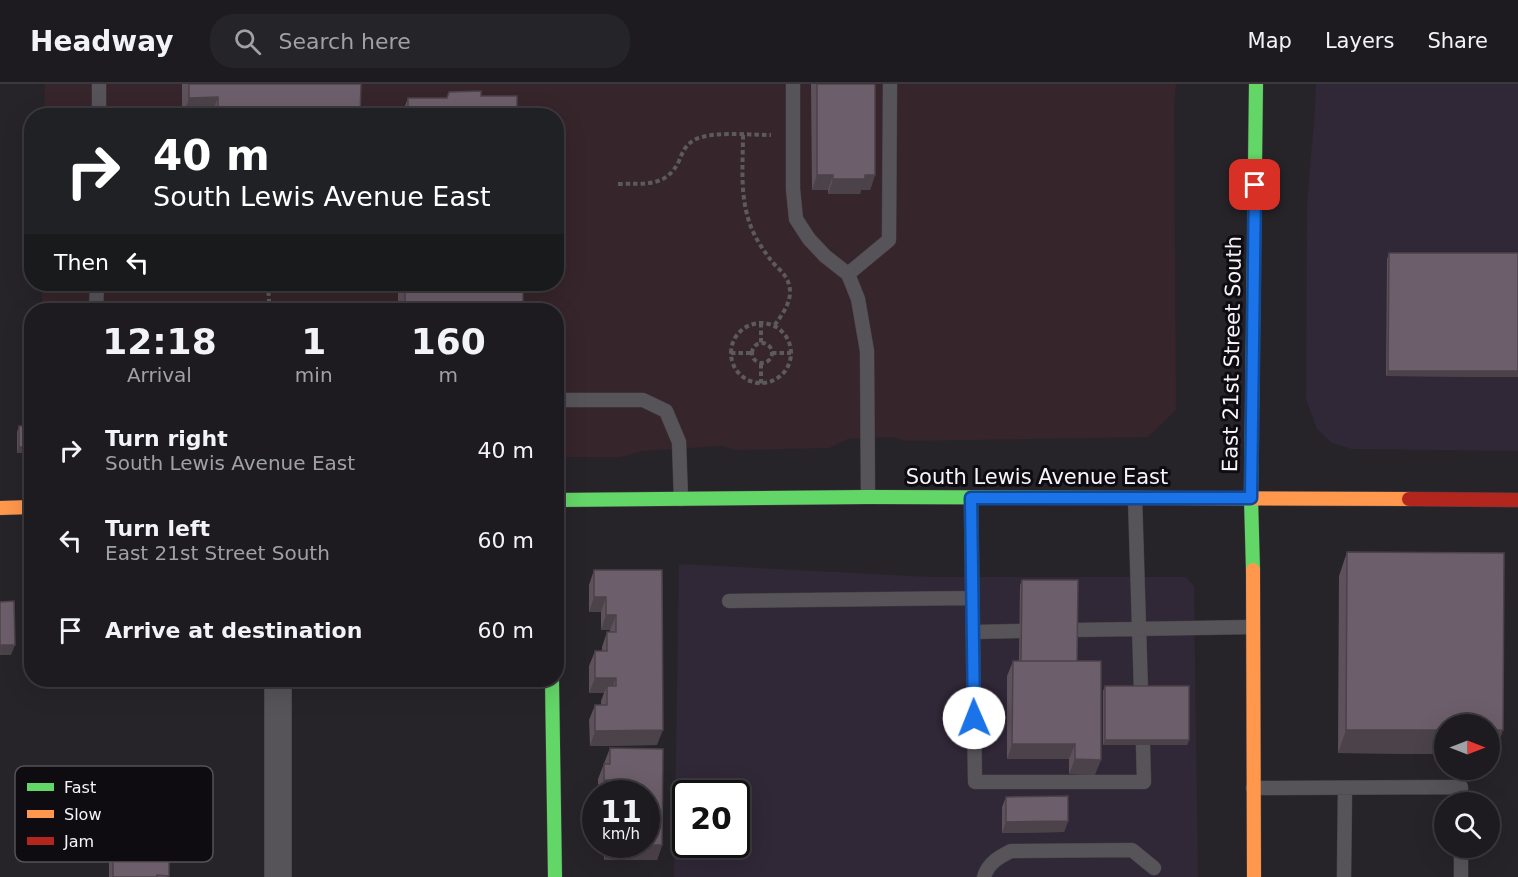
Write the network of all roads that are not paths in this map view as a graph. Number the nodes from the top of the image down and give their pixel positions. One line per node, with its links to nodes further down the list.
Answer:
1 (99, 84): 5 (lane)
2 (792, 84): 6 (lane)
3 (890, 84): 6 (lane)
4 (1256, 84): 11 (main road, East 21st Street South)
5 (99, 108)
6 (848, 274): 8 (lane)
7 (564, 400): 12 (lane)
8 (868, 497): 9 (main road, South Lewis Avenue East); 12 (main road, South Lewis Avenue East)
9 (971, 498): 10 (main road, South Lewis Avenue East); 17 (lane)
10 (1135, 498): 11 (main road, South Lewis Avenue East); 20 (lane)
11 (1251, 498): 14 (main road, South Lewis Avenue East); 19 (main road, East 21st Street South)
12 (681, 499): 13 (main road, South Lewis Avenue East)
13 (564, 500)
14 (1518, 500)
15 (24, 507): 16 (main road)
16 (0, 508)
17 (972, 598): 18 (lane); 22 (lane)
18 (729, 601)
19 (1253, 627): 20 (lane); 28 (main road, East 21st Street South)
20 (1139, 629): 21 (lane); 26 (lane)
21 (1075, 630)
22 (973, 632): 23 (lane); 27 (lane)
23 (1019, 632)
24 (278, 687): 33 (street)
25 (552, 687): 34 (main road)
26 (1141, 691)
27 (1143, 745)
28 (1253, 788): 29 (lane); 36 (main road, East 21st Street South)
29 (1345, 788): 30 (lane); 37 (lane)
30 (1461, 792)
31 (1461, 858): 38 (lane)
32 (1154, 868): 35 (lane)
33 (278, 877)
34 (555, 877)
35 (984, 877)
36 (1254, 877)
37 (1344, 877)
38 (1461, 877)

